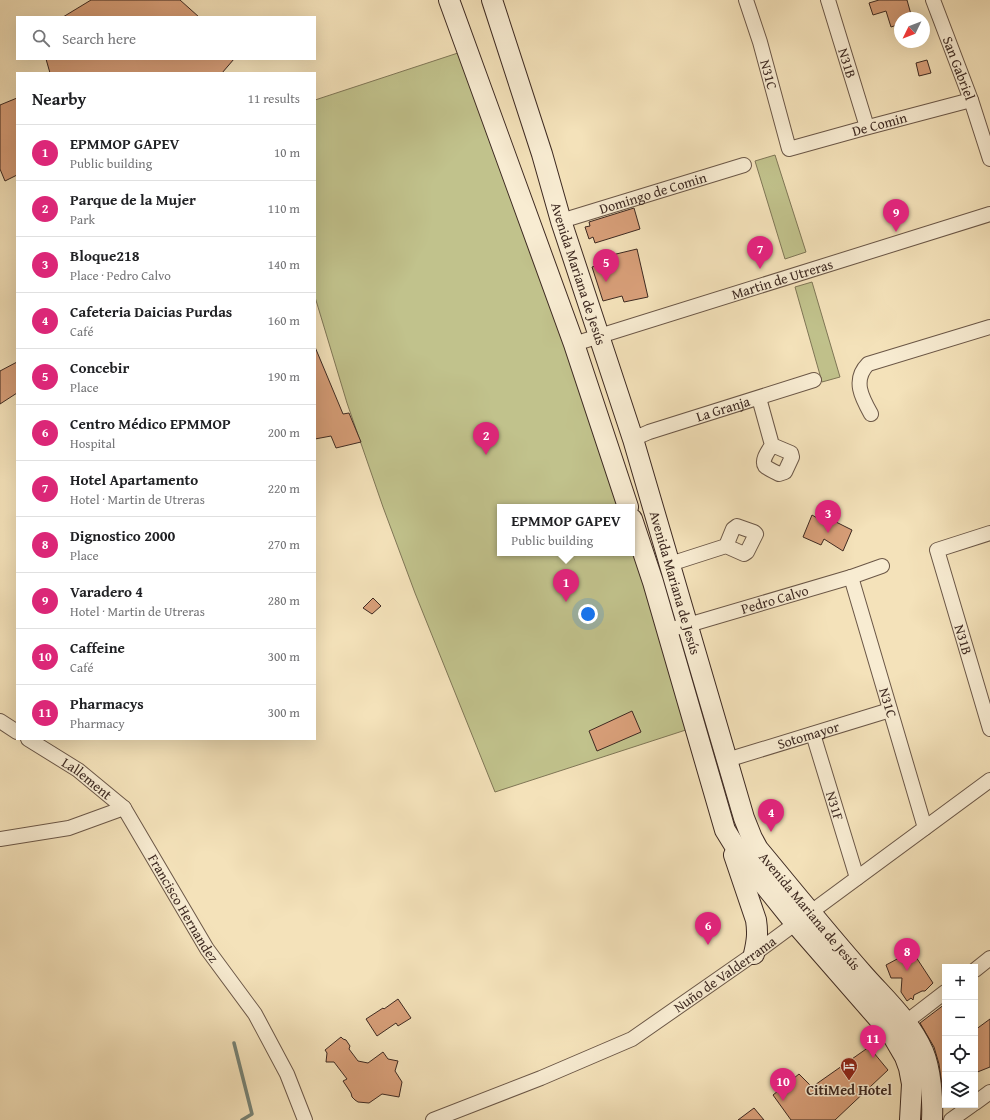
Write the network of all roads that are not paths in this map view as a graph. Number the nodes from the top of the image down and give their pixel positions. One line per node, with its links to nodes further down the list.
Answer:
1 (449, 0): 15 (main road, Avenida Mariana de Jesús)
2 (492, 0): 12 (main road, Avenida Mariana de Jesús)
3 (746, 0): 8 (street, N31C)
4 (828, 0): 7 (street, N31B)
5 (933, 0): 6 (street, San Gabriel)
6 (971, 100): 7 (street, De Comin); 9 (street, San Gabriel)
7 (867, 127): 8 (street, De Comin)
8 (789, 149)
9 (990, 159)
10 (744, 165): 12 (street, Domingo de Comin)
11 (990, 214): 14 (street, Martin de Utreras)
12 (561, 221): 14 (main road, Avenida Mariana de Jesús)
13 (990, 327): 18 (street)
14 (598, 335): 15 (street, Martin de Utreras); 19 (main road, Avenida Mariana de Jesús)
15 (574, 344): 21 (main road, Avenida Mariana de Jesús)
16 (814, 380): 17 (street, La Granja)
17 (760, 398): 19 (street, La Granja); 20 (street)
18 (872, 414)
19 (633, 439): 26 (main road, Avenida Mariana de Jesús)
20 (772, 445)
21 (627, 504)
22 (635, 528): 28 (main road, Avenida Mariana de Jesús)
23 (990, 533): 33 (street, N31B)
24 (726, 546): 26 (street)
25 (882, 566): 27 (street, Pedro Calvo)
26 (672, 570): 28 (main road); 29 (main road, Avenida Mariana de Jesús)
27 (851, 577): 29 (street, Pedro Calvo); 31 (street, N31C)
28 (653, 582): 30 (main road, Avenida Mariana de Jesús)
29 (688, 625): 30 (street, Pedro Calvo); 37 (main road, Avenida Mariana de Jesús)
30 (667, 630): 41 (main road, Avenida Mariana de Jesús)
31 (890, 710): 35 (street, Sotomayor); 40 (street, N31C)
32 (0, 721): 34 (street)
33 (990, 729)
34 (16, 731)
35 (813, 734): 37 (street, Sotomayor); 43 (street, N31F)
36 (30, 740): 39 (street, Lallement)
37 (727, 760): 44 (main road, Avenida Mariana de Jesús)
38 (990, 780): 40 (street, Nuño de Valderrama)
39 (124, 808): 42 (street); 53 (street, Francisco Hernandez)
40 (925, 828): 43 (street, Nuño de Valderrama)
41 (726, 830): 44 (main road, Avenida Mariana de Jesús); 45 (main road)
42 (0, 839)
43 (857, 878): 44 (street, Nuño de Valderrama)
44 (803, 917): 45 (street, Nuño de Valderrama); 49 (main road, Avenida Mariana de Jesús); 55 (main road, Avenida Mariana de Jesús)
45 (754, 954): 54 (street, Nuño de Valderrama)
46 (990, 958): 47 (street)
47 (978, 968)
48 (942, 994): 49 (street)
49 (906, 1022): 56 (main road, Avenida Mariana de Jesús)
50 (990, 1092): 51 (street)
51 (978, 1101)
52 (968, 1108): 57 (street)
53 (305, 1120)
54 (433, 1120)
55 (910, 1120)
56 (932, 1120)
57 (951, 1120)

